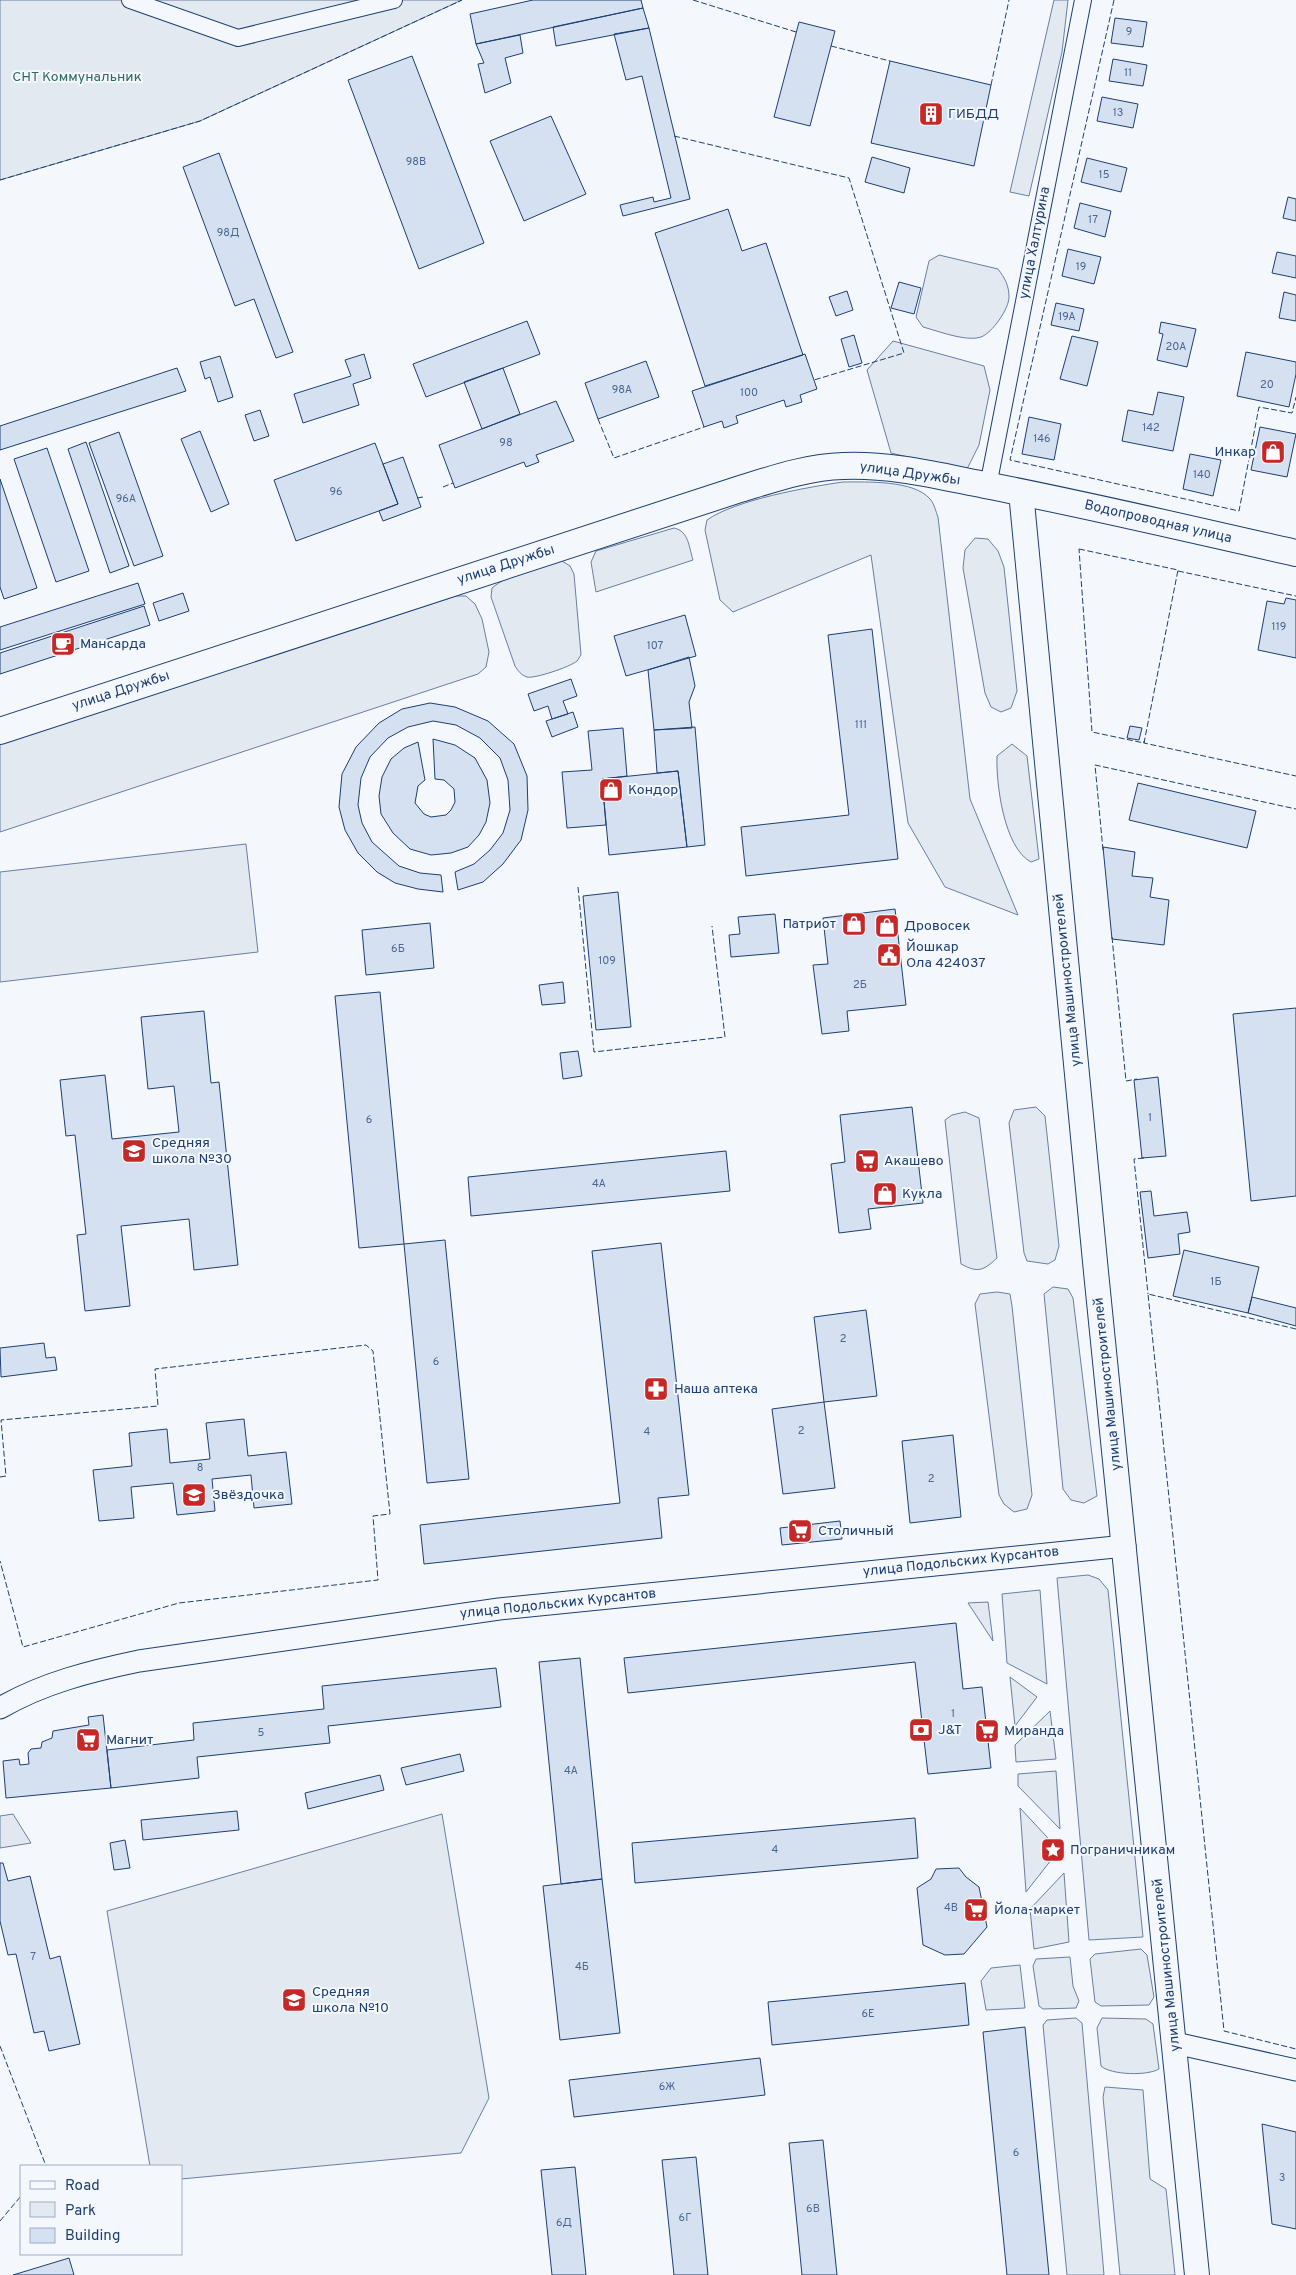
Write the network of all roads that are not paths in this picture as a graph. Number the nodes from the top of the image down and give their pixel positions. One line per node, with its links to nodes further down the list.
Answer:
1 (130, 0): 2 (street)
2 (394, 0)
3 (1083, 0): 4 (street, улица Халтурина)
4 (988, 486): 5 (main road, улица Дружбы); 7 (main road, улица Дружбы)
5 (1020, 492): 6 (main road, Водопроводная улица); 8 (main road, улица Машиностроителей)
6 (1296, 553)
7 (0, 731)
8 (1125, 1546): 9 (street, улица Подольских Курсантов); 10 (main road, улица Машиностроителей)
9 (0, 1708)
10 (1175, 2043): 11 (street); 12 (main road, улица Машиностроителей)
11 (1296, 2070)
12 (1197, 2275)

